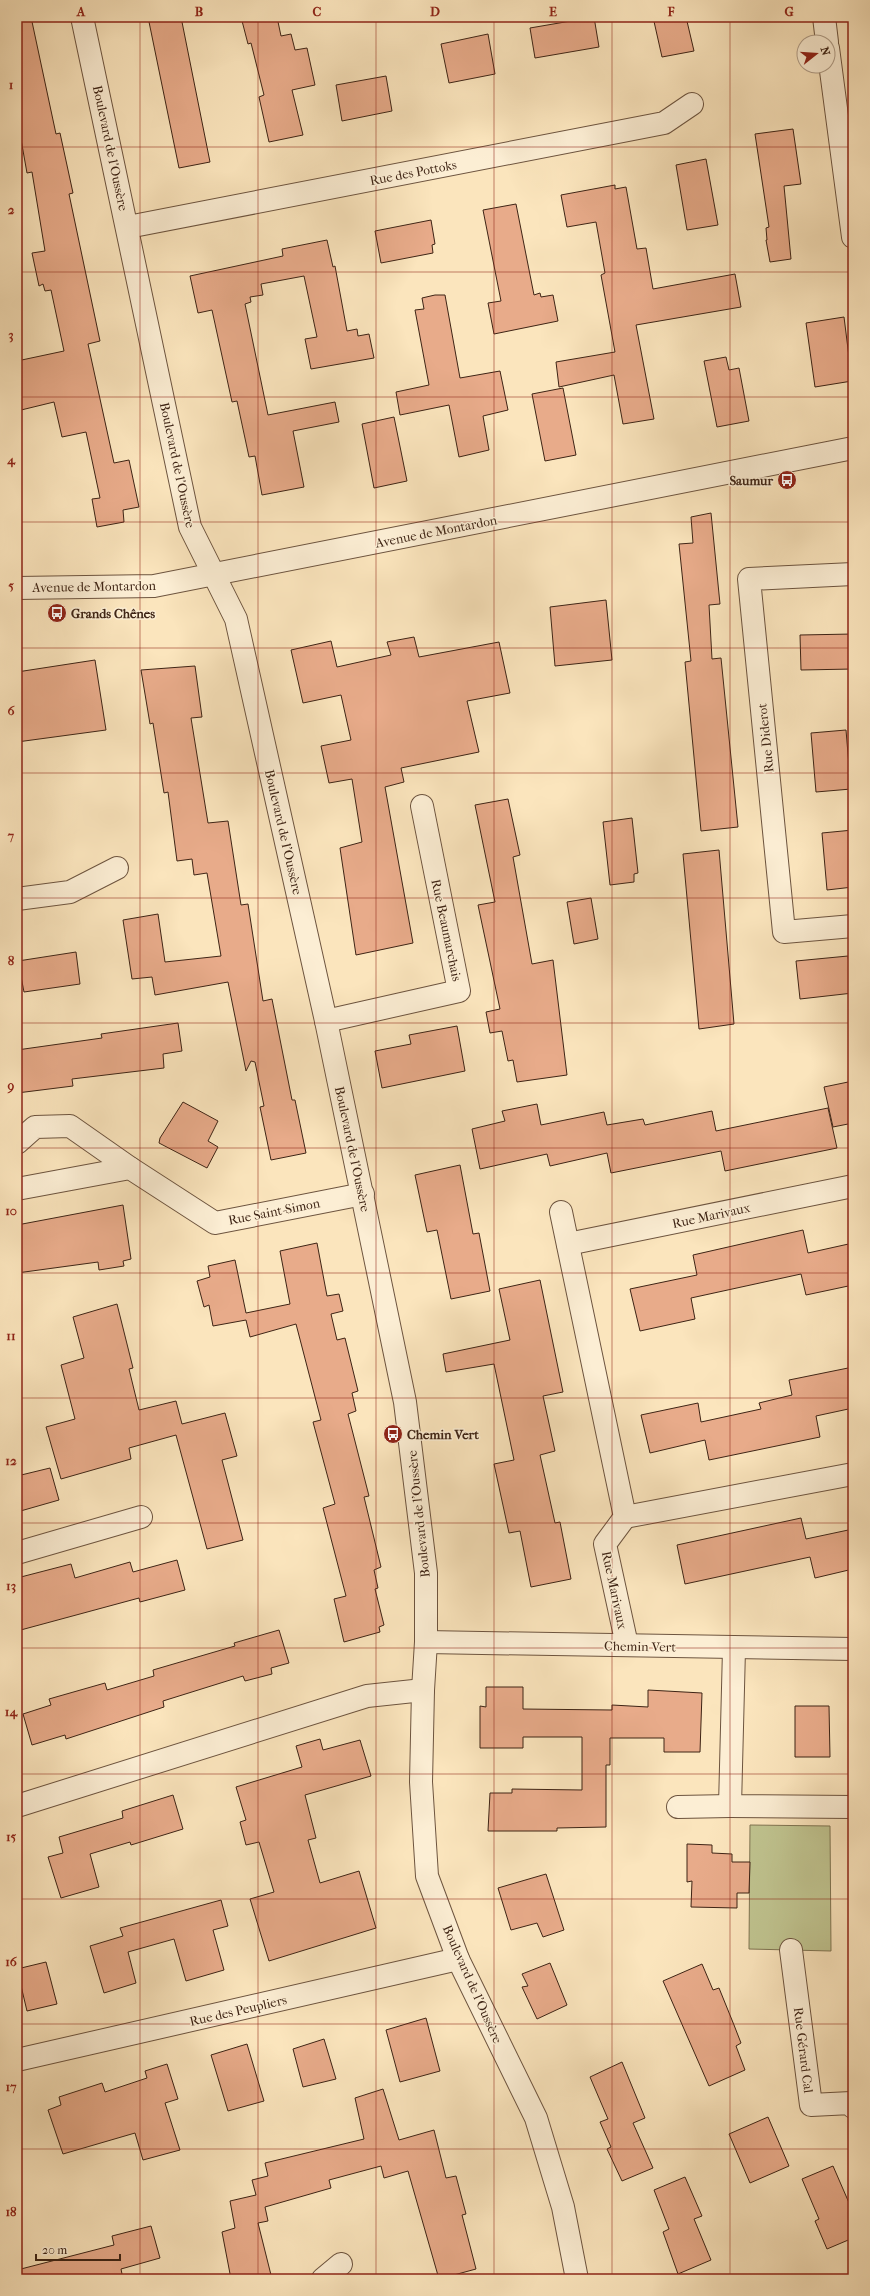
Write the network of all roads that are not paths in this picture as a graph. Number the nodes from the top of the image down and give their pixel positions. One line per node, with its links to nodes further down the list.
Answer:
1 (82, 17): 7 (street, Boulevard de l'Oussère)
2 (824, 17): 3 (street)
3 (826, 34)
4 (833, 74): 6 (street)
5 (692, 104): 7 (street, Rue des Pottoks)
6 (847, 152): 8 (street)
7 (128, 227): 11 (street, Boulevard de l'Oussère)
8 (853, 237)
9 (853, 448): 11 (street, Avenue de Montardon)
10 (853, 574): 16 (street, Rue Diderot)
11 (213, 575): 12 (street, Avenue de Montardon); 17 (street, Boulevard de l'Oussère)
12 (17, 588)
13 (422, 806): 17 (street, Rue Beaumarchais)
14 (117, 868): 15 (street)
15 (17, 899)
16 (853, 926)
17 (326, 1021): 22 (street, Boulevard de l'Oussère)
18 (17, 1143): 19 (street, Rue Saint-Simon)
19 (130, 1168): 21 (street); 22 (street, Rue Saint-Simon)
20 (853, 1186): 24 (street, Rue Marivaux)
21 (17, 1189)
22 (363, 1194): 29 (street, Boulevard de l'Oussère)
23 (561, 1212): 24 (street)
24 (568, 1244): 27 (street)
25 (853, 1474): 27 (street)
26 (141, 1517): 28 (street)
27 (625, 1517): 30 (street, Rue Marivaux)
28 (17, 1553)
29 (426, 1642): 30 (street, Chemin Vert); 33 (street, Boulevard de l'Oussère)
30 (627, 1645): 31 (street, Chemin Vert)
31 (734, 1649): 32 (street, Chemin Vert); 35 (street)
32 (853, 1650)
33 (423, 1690): 34 (street); 39 (street, Boulevard de l'Oussère)
34 (17, 1806)
35 (730, 1806): 36 (street); 37 (street)
36 (678, 1807)
37 (853, 1807)
38 (791, 1950): 41 (street, Rue Gérard Cal)
39 (458, 1959): 40 (street, Rue des Peupliers); 44 (street, Boulevard de l'Oussère)
40 (17, 2060)
41 (852, 2104)
42 (341, 2264): 43 (street)
43 (323, 2279)
44 (577, 2279)

